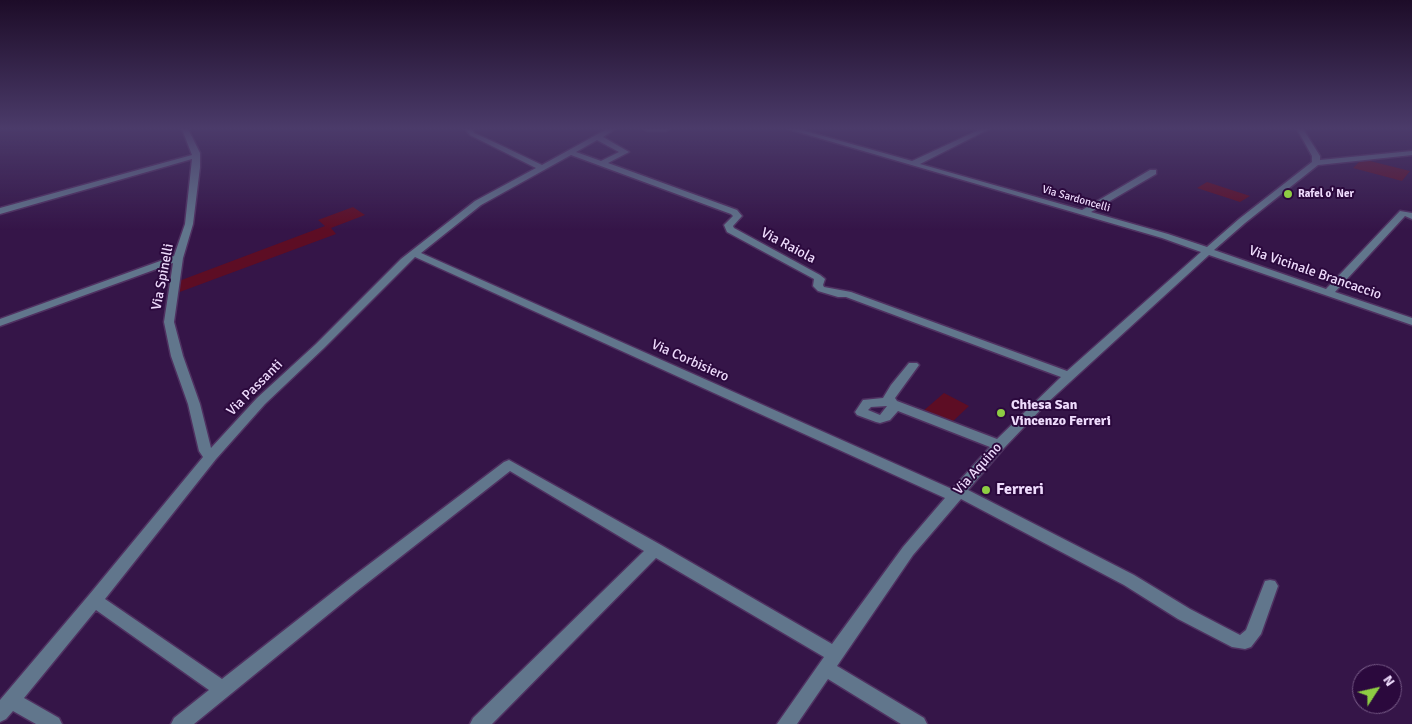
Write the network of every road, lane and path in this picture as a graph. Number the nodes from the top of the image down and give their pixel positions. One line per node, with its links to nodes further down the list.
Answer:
1 (172, 163): 10 (street)
2 (195, 163): 15 (street, Via Spinelli)
3 (532, 163): 8 (street)
4 (549, 163): 8 (street, Via Passanti)
5 (603, 163): 20 (street, Via Raiola)
6 (915, 163): 11 (street, Via Sardoncelli)
7 (1315, 163): 13 (street, Via Aquino)
8 (541, 167): 14 (street, Via Passanti)
9 (1153, 172): 11 (street)
10 (0, 211)
11 (1083, 213): 13 (street, Via Sardoncelli)
12 (1407, 214): 16 (street)
13 (1209, 250): 16 (street, Via Vicinale Brancaccio); 20 (street, Via Aquino)
14 (414, 253): 22 (street, Via Passanti); 23 (street, Via Corbisiero)
15 (178, 258): 18 (street); 22 (street, Via Spinelli)
16 (1329, 292): 17 (street, Via Vicinale Brancaccio)
17 (1412, 322)
18 (0, 323)
19 (913, 365): 21 (street)
20 (1069, 376): 21 (street, Via Aquino)
21 (999, 445): 23 (street, Via Aquino)
22 (211, 456): 26 (street, Via Passanti)
23 (956, 493): 25 (street, Via Corbisiero); 27 (street, Via Aquino)
24 (656, 549): 27 (street); 31 (street); 32 (street)
25 (1270, 586)
26 (95, 600): 28 (street); 29 (street, Via Passanti)
27 (830, 661): 33 (street, Via Aquino); 34 (street)
28 (216, 685)
29 (5, 707): 30 (street)
30 (53, 724)
31 (180, 724)
32 (478, 724)
33 (786, 724)
34 (918, 724)

